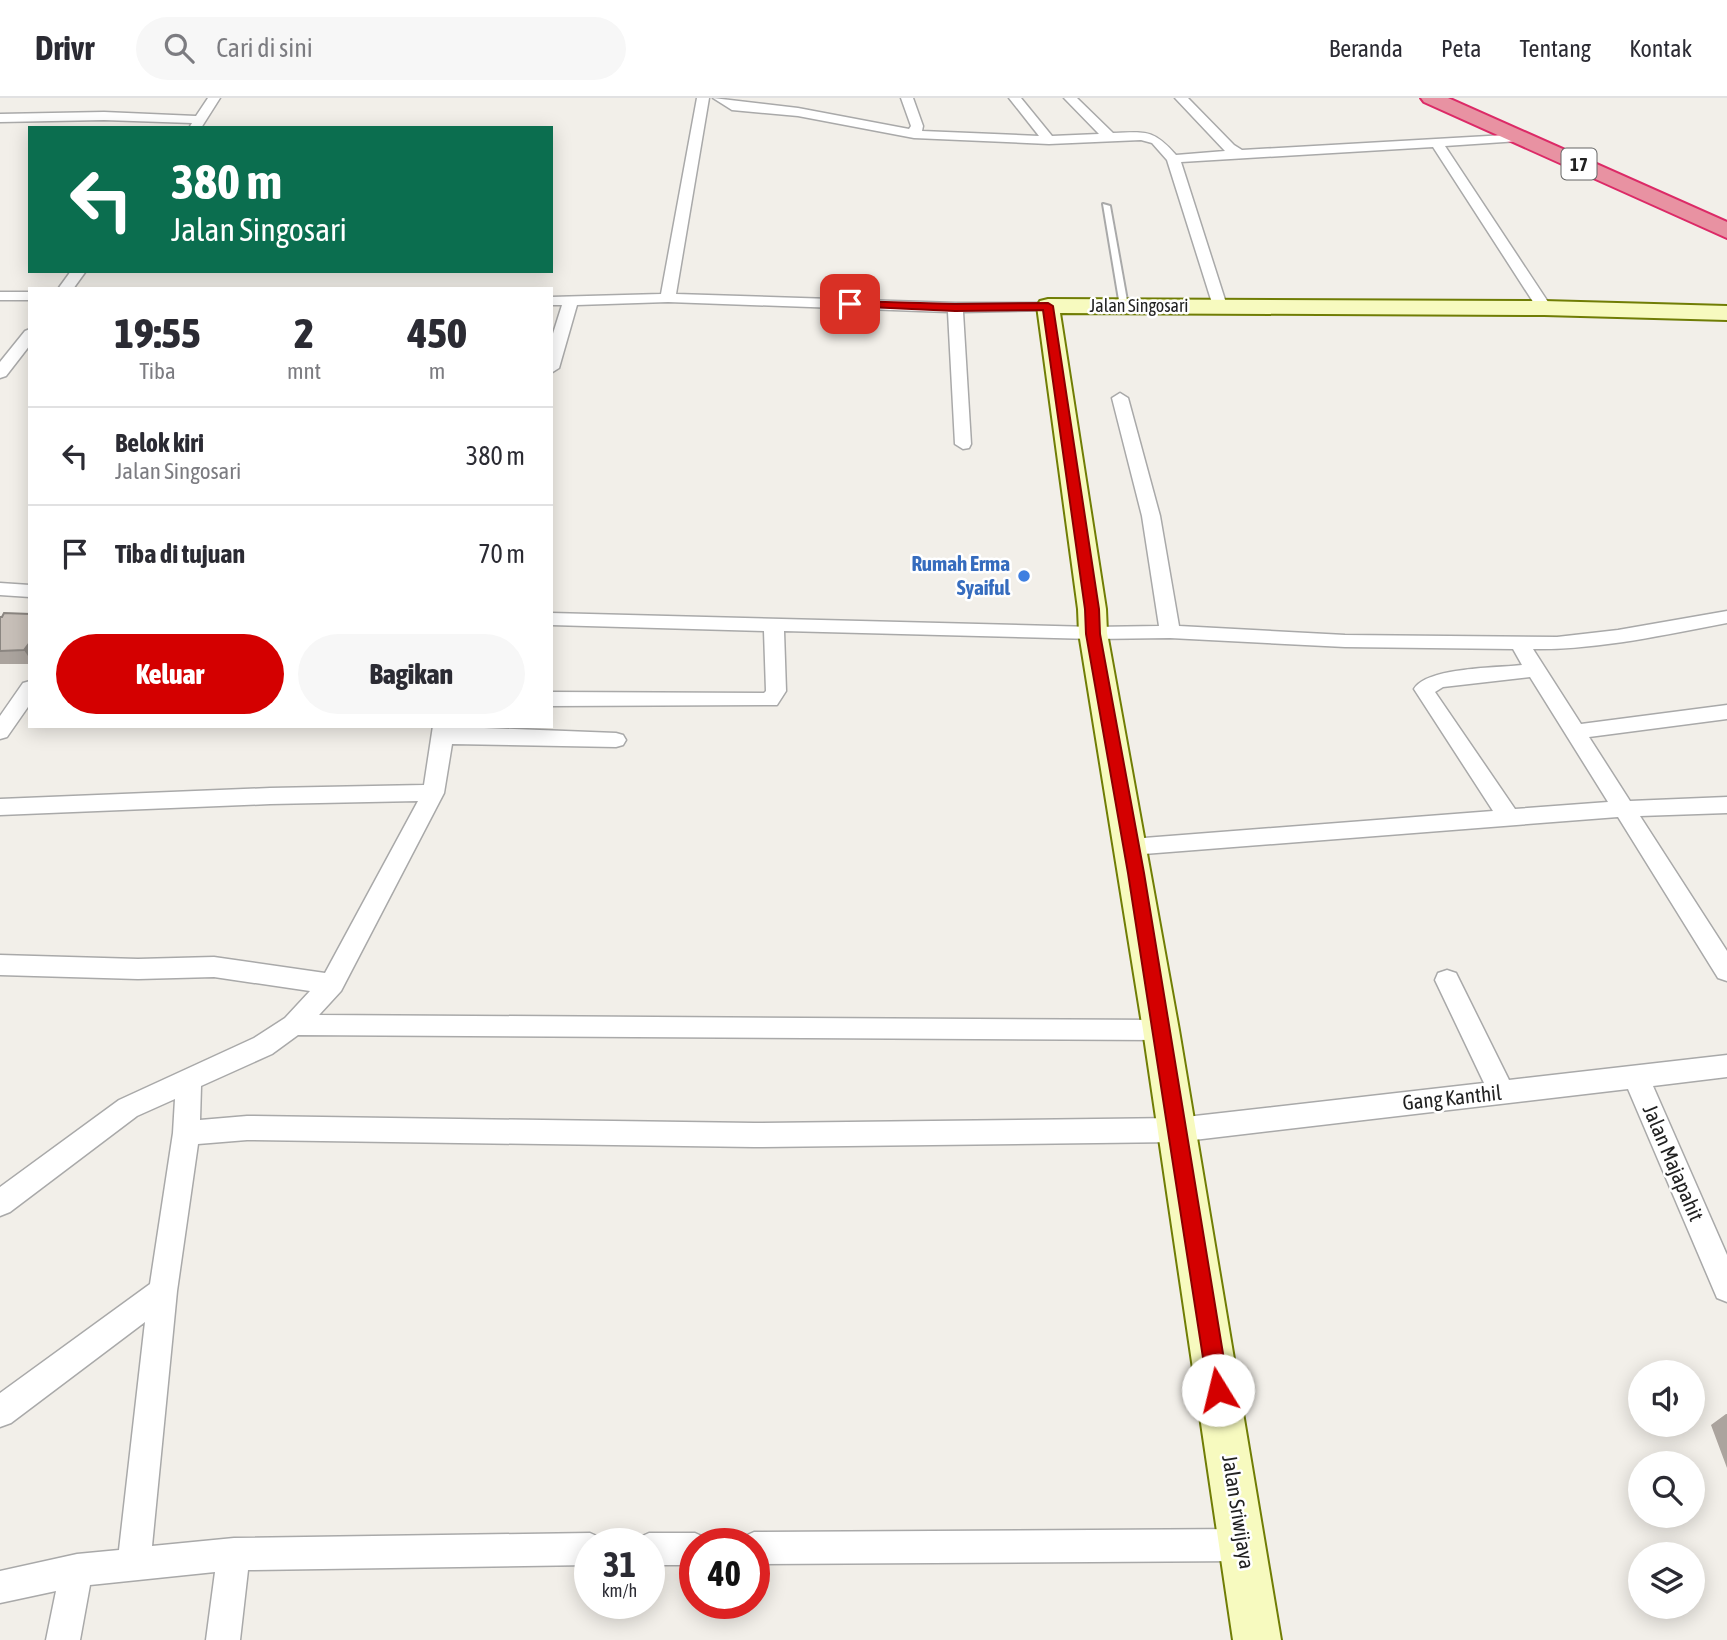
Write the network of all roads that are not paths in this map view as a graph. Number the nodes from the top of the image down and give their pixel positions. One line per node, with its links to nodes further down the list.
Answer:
1 (214, 98): 11 (street)
2 (703, 98): 26 (street)
3 (719, 98): 12 (street)
4 (907, 98): 12 (street)
5 (1015, 98): 15 (street)
6 (1070, 98): 13 (street)
7 (1181, 98): 17 (street)
8 (1431, 98): 14 (highway, 17)
9 (1460, 98): 20 (highway, 17)
10 (0, 118): 11 (street)
11 (198, 124)
12 (914, 134): 15 (street)
13 (1108, 136): 15 (street); 18 (street)
14 (1519, 136): 16 (street); 21 (highway, 17)
15 (1049, 140)
16 (1436, 142): 17 (street); 33 (street)
17 (1239, 154): 18 (street)
18 (1173, 159): 31 (street)
19 (1106, 206): 30 (lane)
20 (1727, 217)
21 (1727, 231)
22 (77, 273): 23 (street)
23 (67, 287)
24 (0, 296): 25 (street)
25 (28, 296)
26 (668, 298): 28 (street, Jalan Singosari); 32 (street, Jalan Singosari)
27 (553, 301): 28 (street, Jalan Singosari)
28 (570, 302): 36 (street)
29 (1048, 306): 30 (street, Jalan Singosari); 32 (street, Jalan Singosari); 46 (street, Jalan Sriwijaya)
30 (1124, 306): 31 (street, Jalan Singosari)
31 (1220, 306): 33 (street, Jalan Singosari)
32 (955, 307): 39 (street)
33 (1544, 308): 34 (street, Jalan Singosari)
34 (1727, 313)
35 (28, 337): 37 (street)
36 (553, 361)
37 (0, 373)
38 (1120, 398): 45 (street)
39 (963, 444)
40 (0, 589): 41 (street)
41 (28, 591)
42 (1727, 617): 47 (street)
43 (553, 619): 44 (street)
44 (774, 624): 46 (street); 50 (street)
45 (1170, 632): 46 (street); 47 (street)
46 (1093, 634): 61 (street, Jalan Sriwijaya)
47 (1518, 642): 48 (street)
48 (1536, 670): 54 (street); 60 (street)
49 (28, 691): 53 (street)
50 (553, 699)
51 (1727, 712): 54 (street)
52 (443, 731): 55 (street); 56 (street)
53 (0, 732)
54 (1574, 732): 59 (street)
55 (616, 740)
56 (433, 793): 58 (street); 65 (street)
57 (1727, 805): 59 (street)
58 (0, 807)
59 (1622, 809): 60 (street); 62 (street)
60 (1509, 818): 61 (street)
61 (1131, 847): 67 (street, Jalan Sriwijaya)
62 (1724, 961)
63 (0, 965): 65 (street)
64 (1447, 980): 71 (street)
65 (332, 984): 66 (street)
66 (294, 1025): 67 (street); 70 (street)
67 (1161, 1030): 72 (street, Jalan Sriwijaya)
68 (1727, 1066): 69 (street, Gang Kanthil)
69 (1636, 1076): 71 (street, Gang Kanthil); 75 (street, Jalan Majapahit)
70 (189, 1078): 73 (street); 74 (street)
71 (1502, 1093): 72 (street, Gang Kanthil)
72 (1177, 1130): 73 (street, Gang Kanthil); 78 (street, Jalan Sriwijaya)
73 (186, 1133): 76 (street)
74 (0, 1203)
75 (1727, 1288)
76 (163, 1291): 77 (street); 82 (street)
77 (0, 1412)
78 (1243, 1545): 79 (street); 87 (street, Jalan Sriwijaya)
79 (770, 1548)
80 (574, 1549): 81 (street)
81 (234, 1554): 82 (street); 86 (street)
82 (134, 1562): 83 (street)
83 (77, 1570): 84 (street); 85 (street)
84 (0, 1587)
85 (63, 1640)
86 (223, 1640)
87 (1257, 1640)

